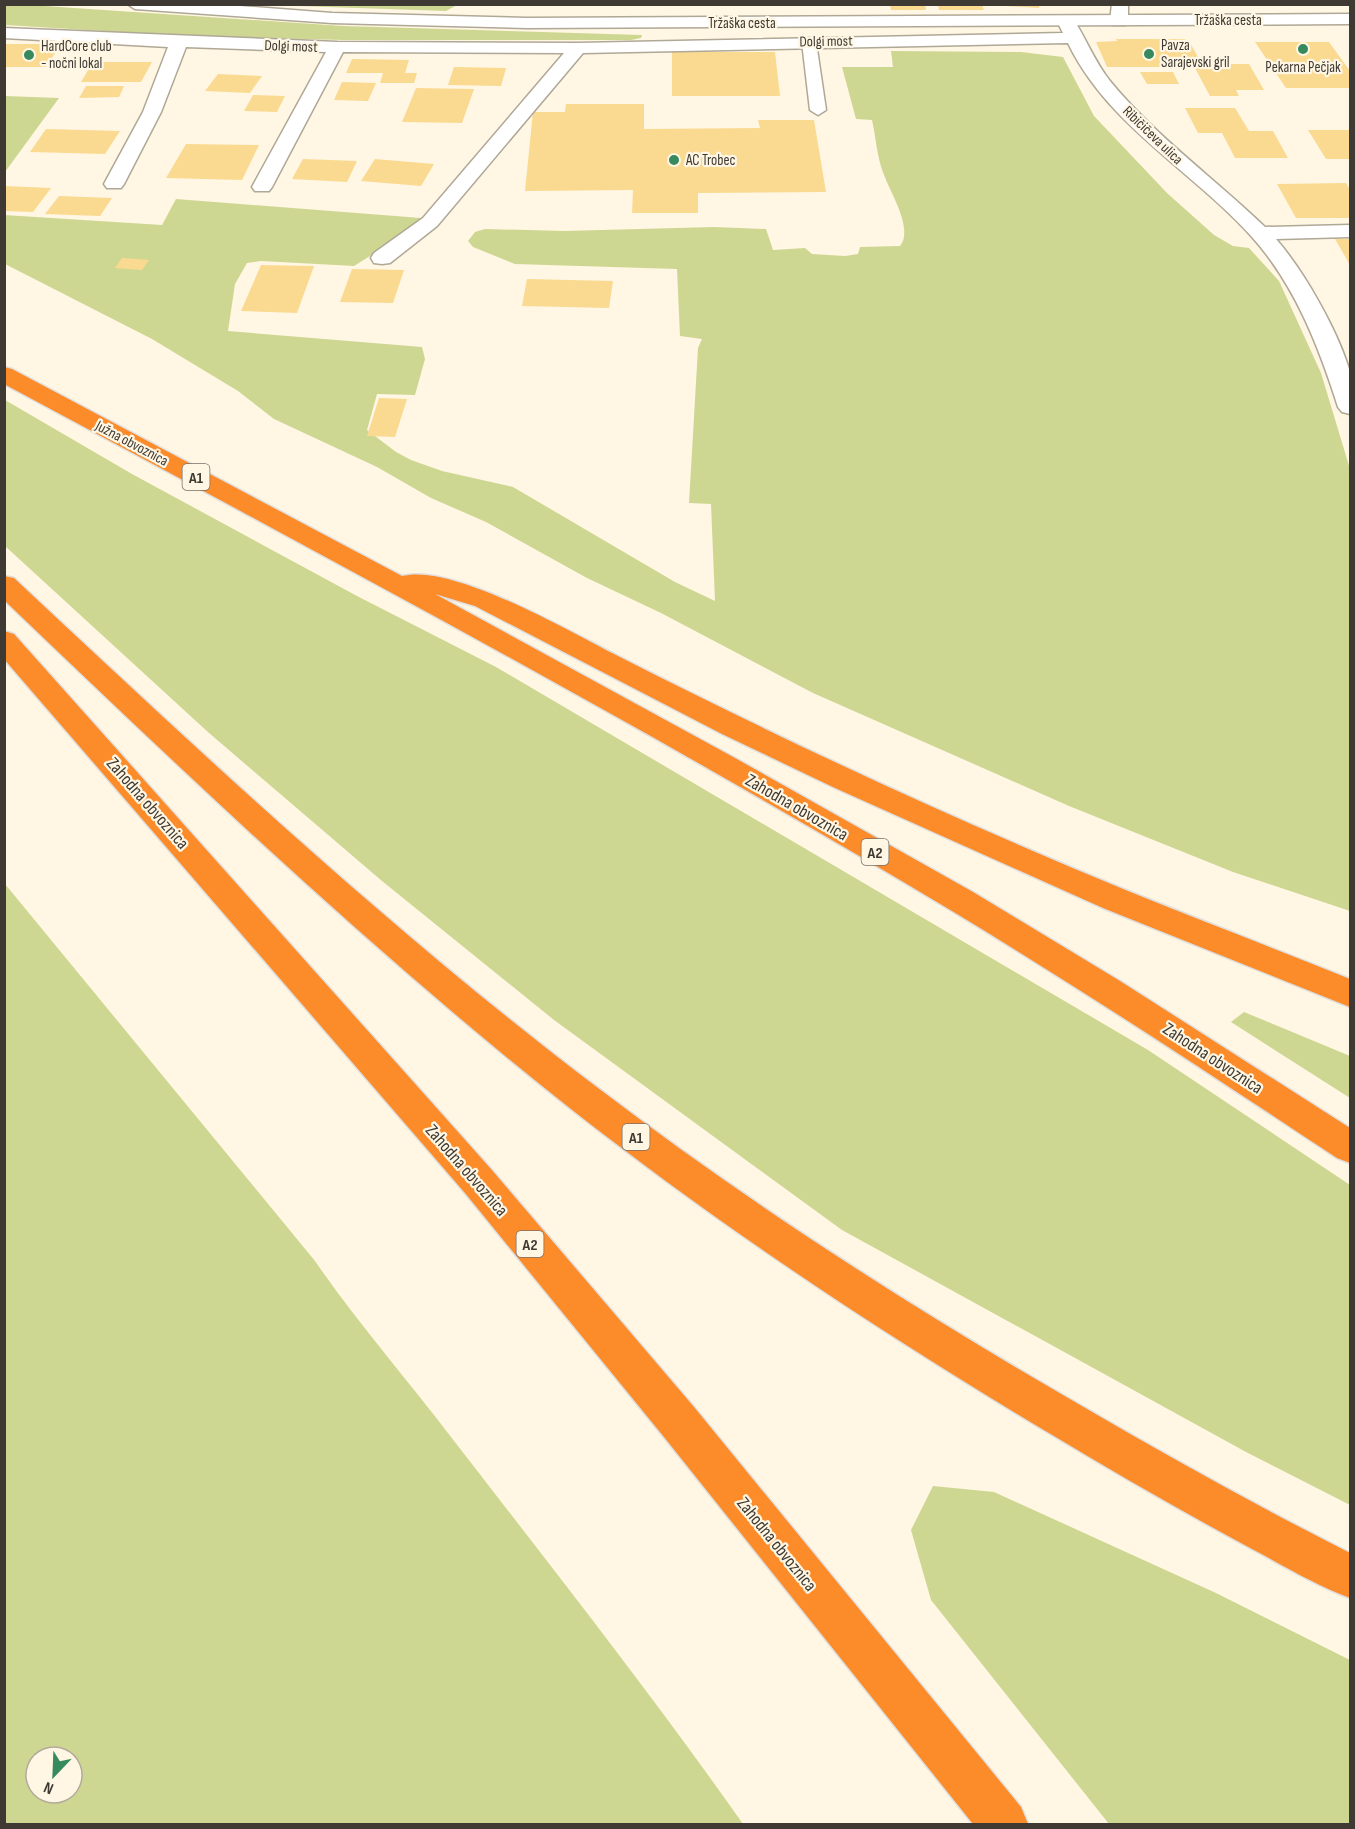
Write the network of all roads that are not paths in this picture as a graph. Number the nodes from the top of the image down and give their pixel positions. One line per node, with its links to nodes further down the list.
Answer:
1 (135, 4): 4 (street, Tržaška cesta)
2 (1120, 13): 3 (street, Tržaška cesta); 4 (street, Tržaška cesta)
3 (1350, 19)
4 (1070, 30): 7 (street, Dolgi most); 14 (street, Ribičičeva ulica)
5 (4, 33): 6 (street, Dolgi most)
6 (179, 42): 8 (street, Dolgi most); 11 (street)
7 (809, 42): 9 (street, Dolgi most); 10 (lane)
8 (337, 48): 9 (street, Dolgi most); 12 (street)
9 (578, 48): 15 (street)
10 (818, 110)
11 (114, 184)
12 (262, 187)
13 (1350, 231): 14 (street)
14 (1260, 233): 17 (street, Ribičičeva ulica)
15 (382, 258)
16 (4, 374): 18 (highway, Južna obvoznica / A1)
17 (1350, 407)
18 (386, 580): 21 (highway, A1); 22 (highway, Zahodna obvoznica / A2)
19 (4, 584): 23 (highway, A1)
20 (4, 640): 24 (highway, Zahodna obvoznica / A2)
21 (1350, 993)
22 (1350, 1147)
23 (1350, 1576)
24 (1004, 1824)

